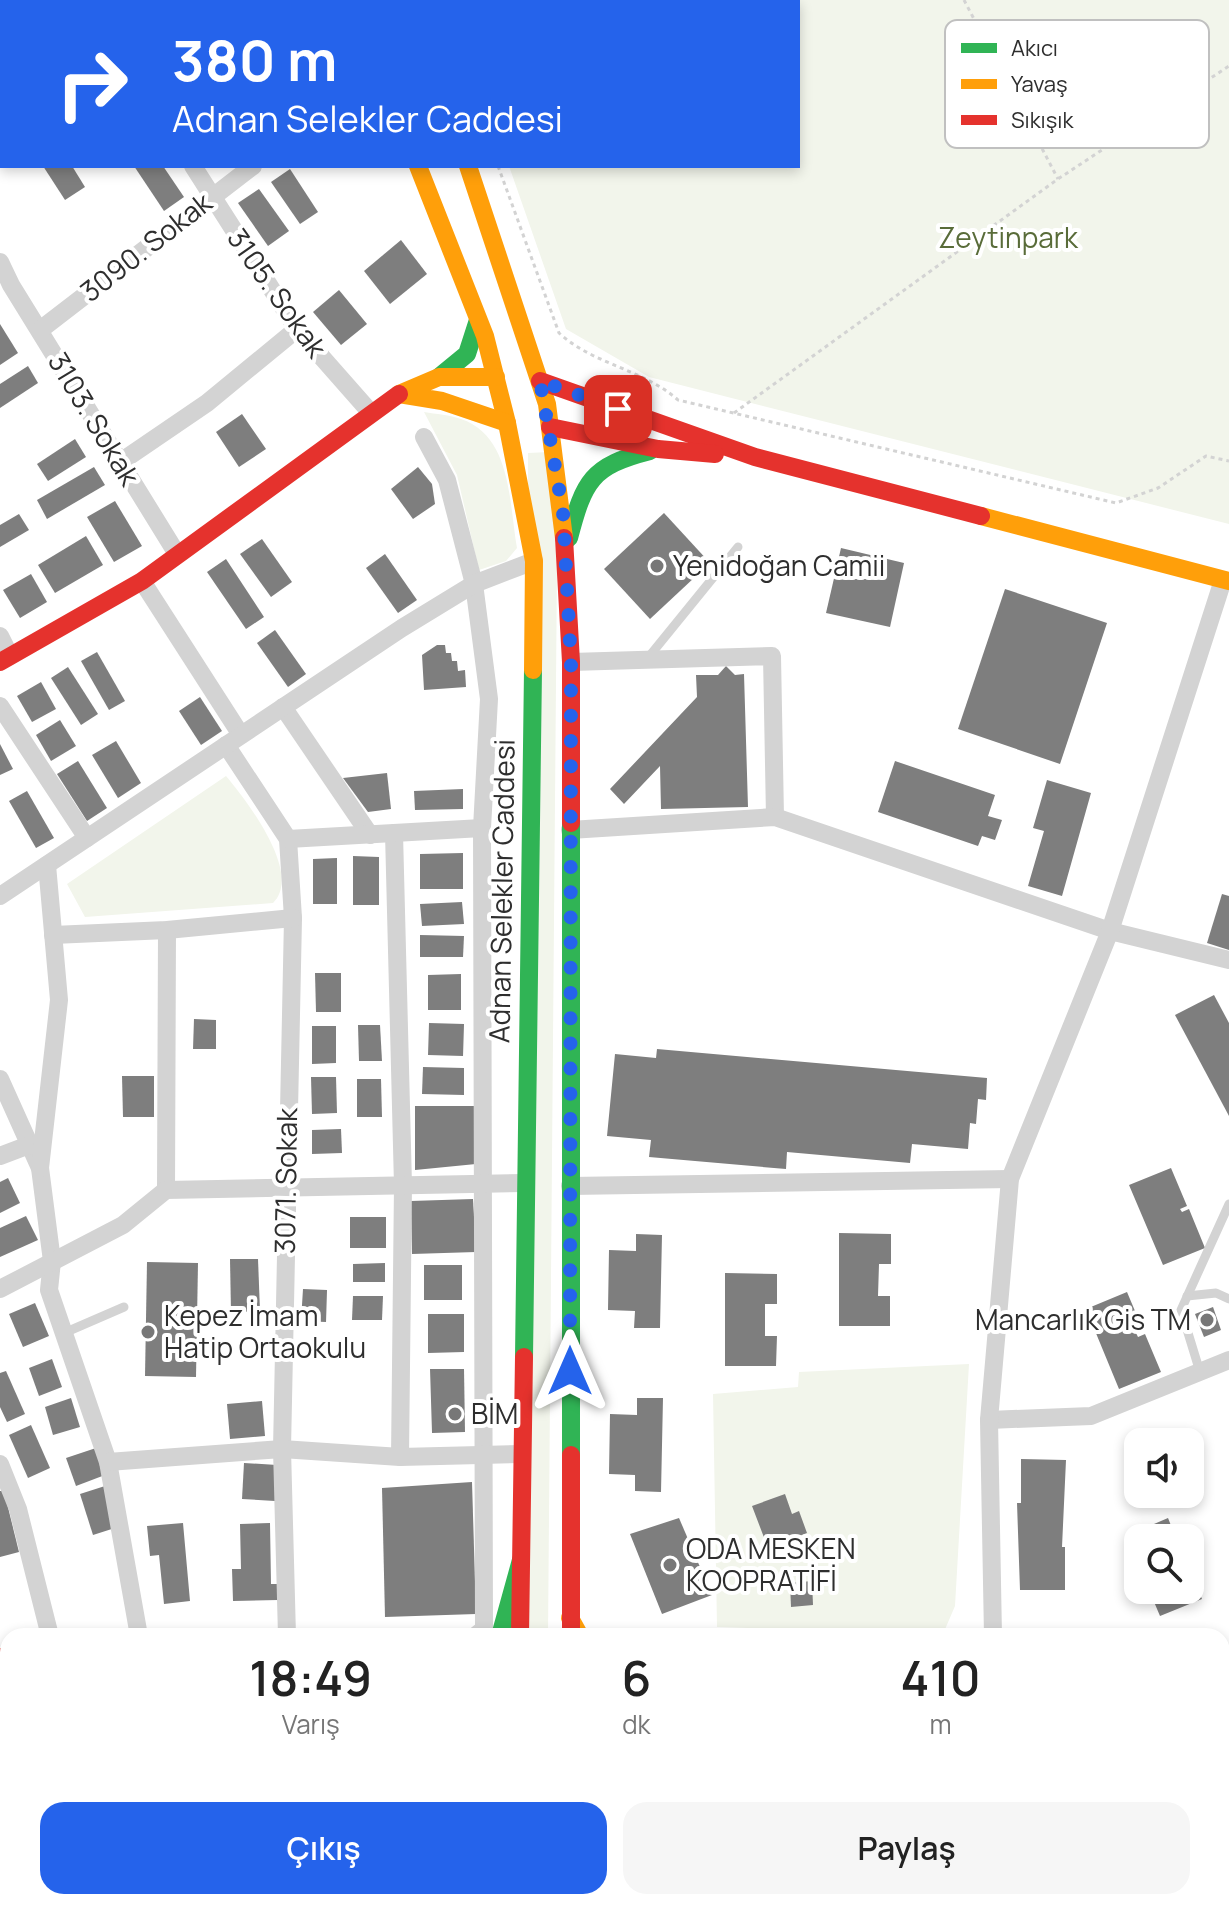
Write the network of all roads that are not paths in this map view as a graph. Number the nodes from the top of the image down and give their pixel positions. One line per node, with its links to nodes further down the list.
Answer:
1 (194, 168): 5 (street, 3105. Sokak)
2 (250, 168): 5 (street, 3090. Sokak)
3 (419, 168): 8 (main road, Adnan Selekler Caddesi)
4 (468, 168): 12 (main road, Adnan Selekler Caddesi)
5 (211, 197): 9 (street, 3105. Sokak); 10 (street, 3090. Sokak)
6 (0, 262): 7 (street, 3103. Sokak)
7 (5, 287): 10 (street, 3103. Sokak)
8 (478, 320): 11 (main road); 12 (main road, Adnan Selekler Caddesi)
9 (297, 329): 14 (street, 3105. Sokak); 19 (street)
10 (40, 330): 19 (street, 3103. Sokak)
11 (439, 377): 12 (main road); 13 (main road)
12 (518, 379): 15 (main road, Adnan Selekler Caddesi); 15 (main road, Adnan Selekler Caddesi); 18 (main road, Adnan Selekler Caddesi)
13 (399, 394): 14 (main road); 15 (main road)
14 (371, 413): 22 (main road)
15 (528, 425): 17 (main road, Adnan Selekler Caddesi); 21 (main road, Adnan Selekler Caddesi); 23 (main road, Adnan Selekler Caddesi)
16 (424, 437): 26 (street)
17 (658, 449): 18 (main road, Adnan Selekler Caddesi); 21 (main road, Adnan Selekler Caddesi)
18 (755, 457): 25 (main road, Adnan Selekler Caddesi)
19 (119, 463): 22 (street, 3103. Sokak)
20 (738, 547): 29 (lane)
21 (566, 550): 30 (main road, Adnan Selekler Caddesi)
22 (177, 554): 24 (main road)
23 (534, 561): 26 (street); 53 (main road, Adnan Selekler Caddesi)
24 (142, 581): 28 (main road); 33 (street, 3071. Sokak)
25 (1226, 581): 45 (street)
26 (474, 584): 32 (street); 35 (street)
27 (0, 636): 28 (street)
28 (5, 659)
29 (647, 660): 30 (street); 34 (street)
30 (571, 662): 36 (main road, Adnan Selekler Caddesi)
31 (0, 706): 39 (street)
32 (283, 707): 33 (street); 38 (street)
33 (234, 740): 39 (street); 40 (street, 3071. Sokak)
34 (775, 817): 36 (street); 45 (street)
35 (482, 828): 37 (street); 54 (street)
36 (570, 830): 56 (main road, Adnan Selekler Caddesi)
37 (394, 833): 38 (street); 55 (street)
38 (370, 835): 40 (street)
39 (87, 838): 41 (street)
40 (288, 839): 43 (street, 3071. Sokak)
41 (47, 865): 42 (street); 46 (street)
42 (0, 896)
43 (293, 918): 44 (street); 57 (street, 3071. Sokak)
44 (167, 930): 46 (street); 58 (street)
45 (1110, 931): 47 (street); 52 (street)
46 (53, 935): 51 (street)
47 (1229, 960)
48 (0, 1079): 49 (street)
49 (29, 1145): 50 (street); 51 (street)
50 (0, 1156)
51 (40, 1168): 60 (street)
52 (1010, 1179): 56 (street); 68 (street)
53 (524, 1183): 54 (street); 70 (main road, Adnan Selekler Caddesi)
54 (482, 1184): 55 (street); 71 (street)
55 (403, 1185): 57 (street); 72 (street)
56 (570, 1186): 76 (main road, Adnan Selekler Caddesi)
57 (286, 1187): 58 (street); 69 (street, 3071. Sokak)
58 (166, 1190): 60 (street)
59 (1229, 1204): 62 (lane)
60 (52, 1261): 61 (street); 65 (street)
61 (0, 1289)
62 (1187, 1296): 63 (lane); 67 (lane)
63 (1229, 1299)
64 (124, 1307): 65 (lane)
65 (64, 1333): 73 (street)
66 (1229, 1360): 67 (street)
67 (1200, 1372): 68 (street)
68 (989, 1420): 83 (street)
69 (282, 1449): 72 (street); 73 (street); 79 (street, 3071. Sokak)
70 (522, 1454): 71 (street); 75 (main road, Adnan Selekler Caddesi)
71 (484, 1455): 72 (street); 80 (street)
72 (400, 1457)
73 (108, 1462): 78 (street)
74 (0, 1464): 77 (street)
75 (521, 1560): 81 (main road); 82 (main road, Adnan Selekler Caddesi)
76 (571, 1627)
77 (48, 1628)
78 (138, 1628)
79 (287, 1628)
80 (484, 1628)
81 (502, 1628)
82 (520, 1628)
83 (993, 1628)

